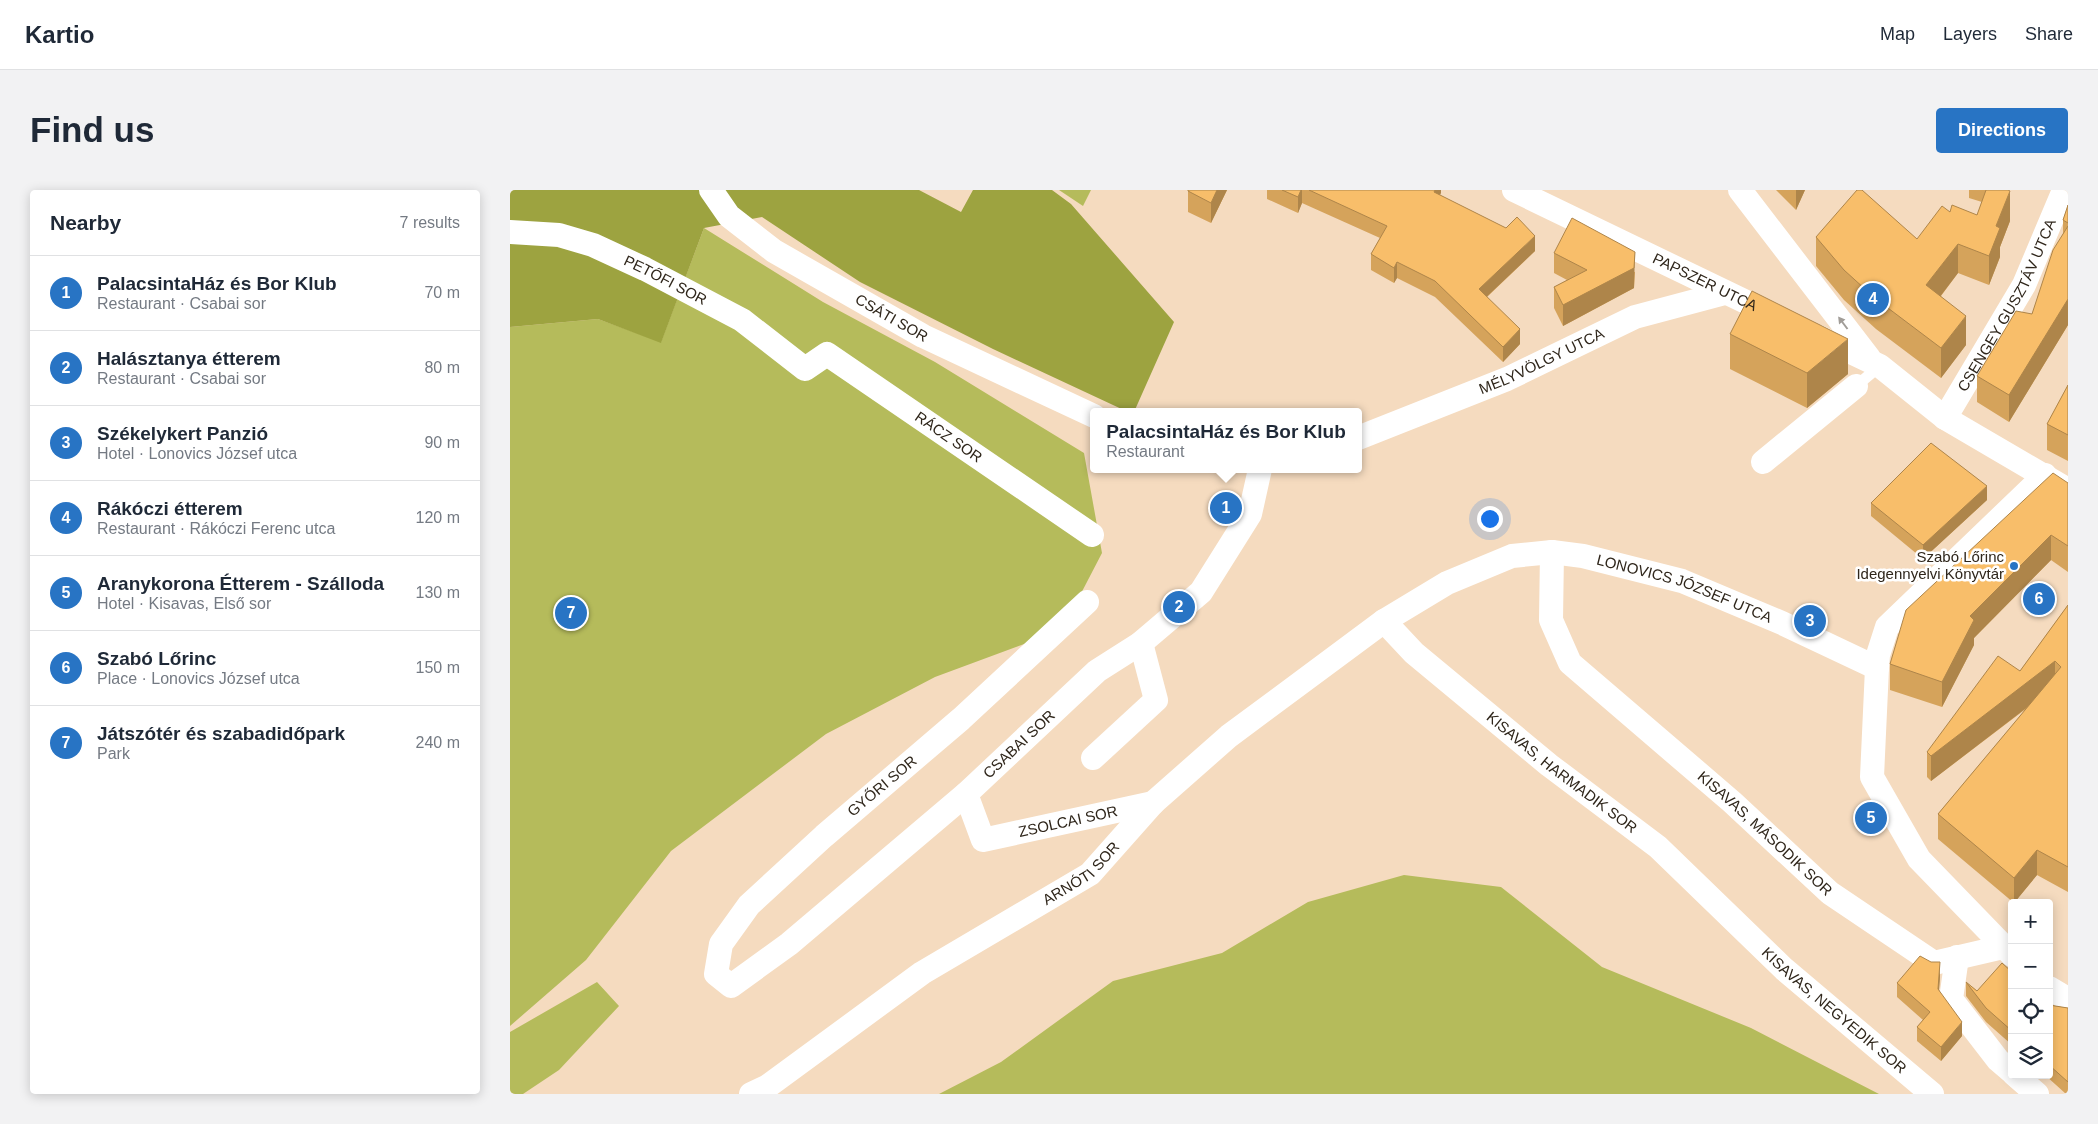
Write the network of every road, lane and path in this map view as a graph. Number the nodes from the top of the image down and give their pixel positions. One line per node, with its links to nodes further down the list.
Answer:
1 (711, 190): 10 (street, CSÁTI SOR)
2 (1514, 190): 6 (street, PAPSZER UTCA)
3 (1740, 190): 7 (street, one-way to 3)
4 (2064, 190): 11 (street, CSENGEY GUSZTÁV UTCA)
5 (510, 232): 8 (street, PETŐFI SOR)
6 (1725, 293): 7 (street, PAPSZER UTCA); 12 (street, MÉLYVÖLGY UTCA)
7 (1876, 364): 9 (lane); 11 (street, PAPSZER UTCA)
8 (805, 369): 17 (street, RÁCZ SOR)
9 (1856, 386): 13 (street)
10 (1090, 414)
11 (1945, 418): 15 (street, PAPSZER UTCA)
12 (1362, 436)
13 (1763, 462)
14 (1259, 473): 21 (street, CSABAI SOR)
15 (2045, 475): 16 (street, PAPSZER UTCA); 22 (street)
16 (2068, 490)
17 (1092, 535)
18 (1552, 552): 20 (street, LONOVICS JÓZSEF UTCA); 22 (street, LONOVICS JÓZSEF UTCA); 28 (street, KISAVAS, MÁSODIK SOR)
19 (1087, 602): 29 (street, GYŐRI SOR)
20 (1384, 621): 25 (street, ARNÓTI SOR); 26 (street, KISAVAS, HARMADIK SOR)
21 (1141, 643): 23 (street); 24 (street, CSABAI SOR)
22 (1877, 668): 27 (street)
23 (1093, 758)
24 (966, 794): 25 (street, ZSOLCAI SOR); 29 (street, CSABAI SOR)
25 (1153, 803): 34 (street, ARNÓTI SOR)
26 (1739, 925): 35 (street, KISAVAS, NEGYEDIK SOR)
27 (2008, 951): 28 (street, KISAVAS, MÁSODIK SOR)
28 (1957, 958): 32 (street)
29 (731, 986)
30 (2051, 989): 31 (street)
31 (2068, 1000)
32 (2008, 1069)
33 (2020, 1079): 36 (street)
34 (752, 1094)
35 (1932, 1094)
36 (2037, 1094)

